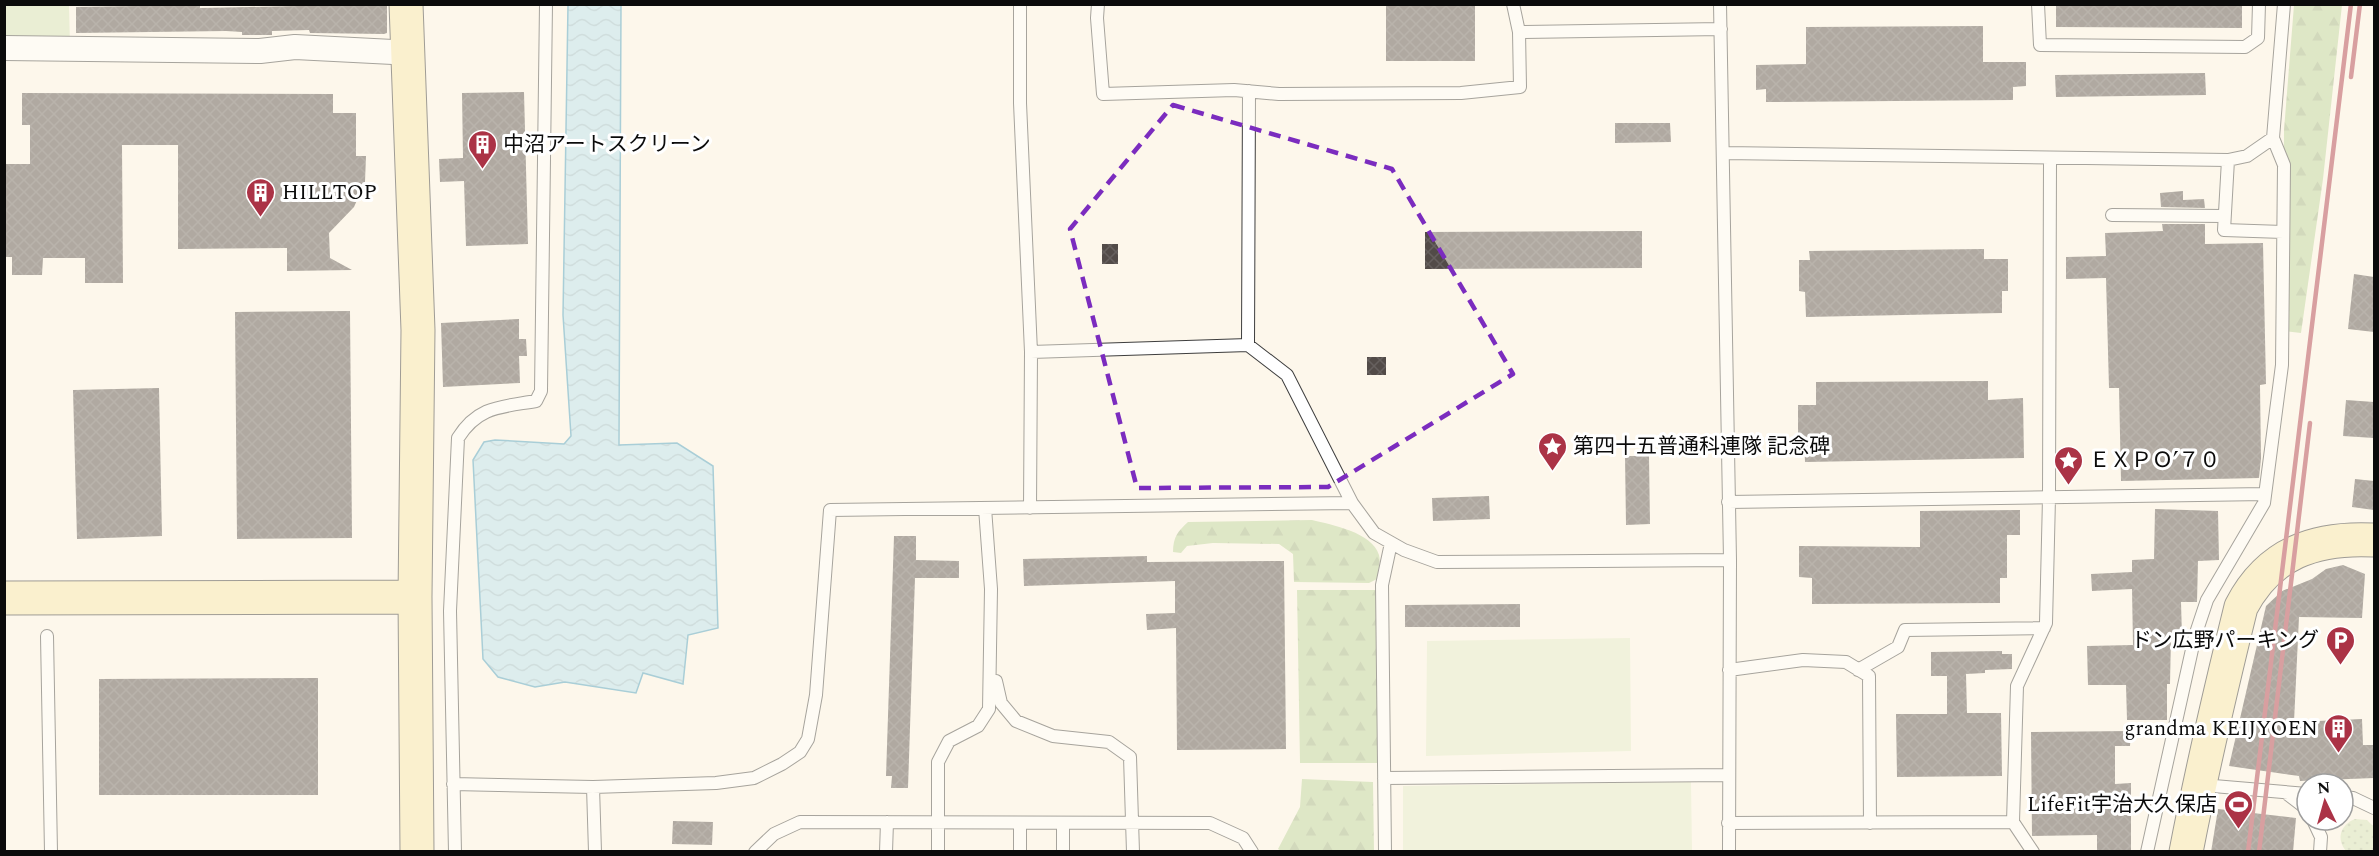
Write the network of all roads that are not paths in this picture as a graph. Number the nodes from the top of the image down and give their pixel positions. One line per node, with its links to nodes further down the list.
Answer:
1 (406, 4): 34 (street)
2 (546, 4): 42 (lane)
3 (1020, 4): 23 (lane)
4 (1098, 4): 14 (lane)
5 (1513, 4): 11 (lane)
6 (1720, 4): 10 (lane)
7 (2038, 4): 8 (lane)
8 (2259, 4)
9 (2284, 4): 15 (lane)
10 (1721, 29): 11 (lane); 16 (lane)
11 (1519, 32): 14 (lane)
12 (4, 48): 13 (street)
13 (393, 52)
14 (1249, 91): 22 (lane)
15 (2273, 138): 18 (lane); 21 (lane)
16 (1723, 153): 17 (lane); 26 (lane)
17 (2050, 159): 18 (lane); 25 (lane)
18 (2228, 160): 20 (lane)
19 (2112, 215): 20 (lane)
20 (2224, 216): 21 (lane)
21 (2283, 232): 24 (lane)
22 (1248, 345): 23 (lane); 27 (lane)
23 (1031, 352): 28 (lane)
24 (2265, 494): 25 (lane); 73 (lane)
25 (2049, 498): 26 (lane); 36 (lane)
26 (1728, 502): 32 (lane)
27 (1352, 503): 28 (lane); 31 (lane)
28 (1030, 507): 29 (lane)
29 (986, 508): 33 (lane); 44 (lane)
30 (2374, 540): 43 (street)
31 (1391, 543): 32 (lane); 41 (lane)
32 (1730, 560): 38 (lane)
33 (991, 589): 52 (lane); 55 (lane)
34 (415, 597): 35 (street); 60 (street)
35 (4, 598)
36 (2044, 628): 39 (lane); 51 (lane)
37 (47, 636): 59 (lane)
38 (1729, 670): 39 (lane); 40 (lane)
39 (1858, 670): 57 (lane)
40 (1728, 775): 41 (lane); 56 (lane)
41 (1384, 778): 70 (lane)
42 (453, 784): 44 (lane); 61 (lane)
43 (2198, 785): 45 (lane); 74 (street)
44 (593, 787): 62 (lane)
45 (2285, 792): 46 (lane); 47 (lane)
46 (2295, 793)
47 (2295, 799)
48 (2355, 799): 49 (lane)
49 (2374, 808)
50 (887, 822): 52 (lane); 63 (lane); 64 (lane)
51 (2013, 822): 57 (lane); 72 (lane)
52 (938, 823): 53 (lane); 65 (lane)
53 (1020, 823): 54 (lane); 66 (lane)
54 (1063, 823): 55 (lane); 67 (lane)
55 (1133, 823): 68 (lane); 69 (lane)
56 (1728, 823): 57 (lane); 71 (lane)
57 (1870, 823)
58 (2319, 832): 75 (lane)
59 (51, 852)
60 (417, 852)
61 (455, 852)
62 (595, 852)
63 (755, 852)
64 (886, 852)
65 (938, 852)
66 (1020, 852)
67 (1063, 852)
68 (1133, 852)
69 (1252, 852)
70 (1385, 852)
71 (1729, 852)
72 (2033, 852)
73 (2147, 852)
74 (2187, 852)
75 (2320, 852)

